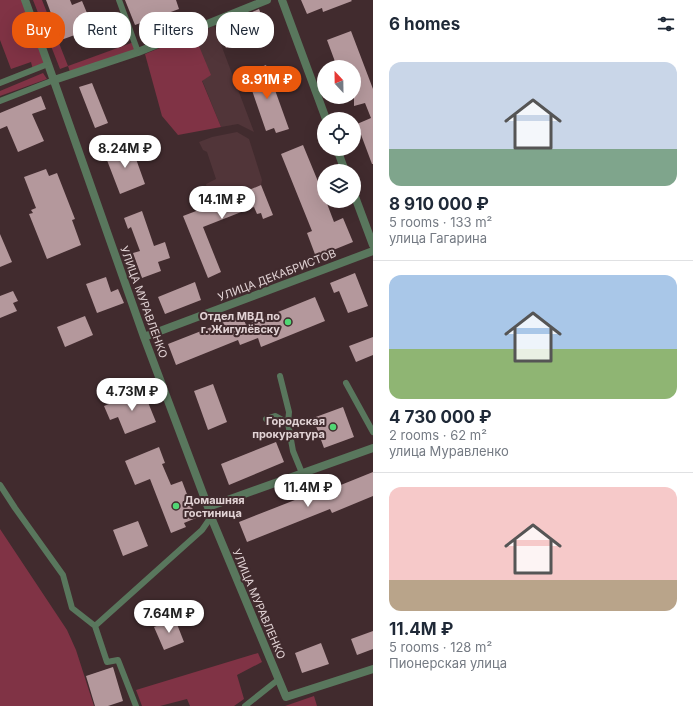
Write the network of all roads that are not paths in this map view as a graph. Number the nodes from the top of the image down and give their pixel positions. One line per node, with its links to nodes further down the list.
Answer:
1 (25, 0): 6 (street, УЛИЦА МУРАВЛЕНКО)
2 (119, 0): 5 (lane)
3 (267, 0): 5 (street)
4 (282, 0): 10 (street)
5 (138, 52): 7 (street)
6 (48, 64): 7 (street, УЛИЦА МУРАВЛЕНКО); 8 (lane)
7 (54, 80): 9 (lane); 14 (street, УЛИЦА МУРАВЛЕНКО)
8 (0, 83)
9 (0, 101)
10 (323, 112)
11 (359, 208): 12 (street)
12 (373, 245)
13 (373, 251): 14 (street, УЛИЦА ДЕКАБРИСТОВ)
14 (144, 337): 23 (street, УЛИЦА МУРАВЛЕНКО)
15 (280, 376): 18 (lane)
16 (346, 383): 19 (lane)
17 (266, 419): 18 (lane)
18 (288, 423): 21 (lane)
19 (373, 432)
20 (373, 448): 21 (street)
21 (302, 474): 23 (street)
22 (0, 486): 25 (lane)
23 (208, 507): 24 (street, УЛИЦА МУРАВЛЕНКО)
24 (211, 517): 25 (lane); 27 (street, УЛИЦА МУРАВЛЕНКО)
25 (95, 626): 28 (lane)
26 (373, 669): 27 (street, УЛИЦА МУРАВЛЕНКО)
27 (279, 679): 29 (lane)
28 (136, 706)
29 (245, 706)

